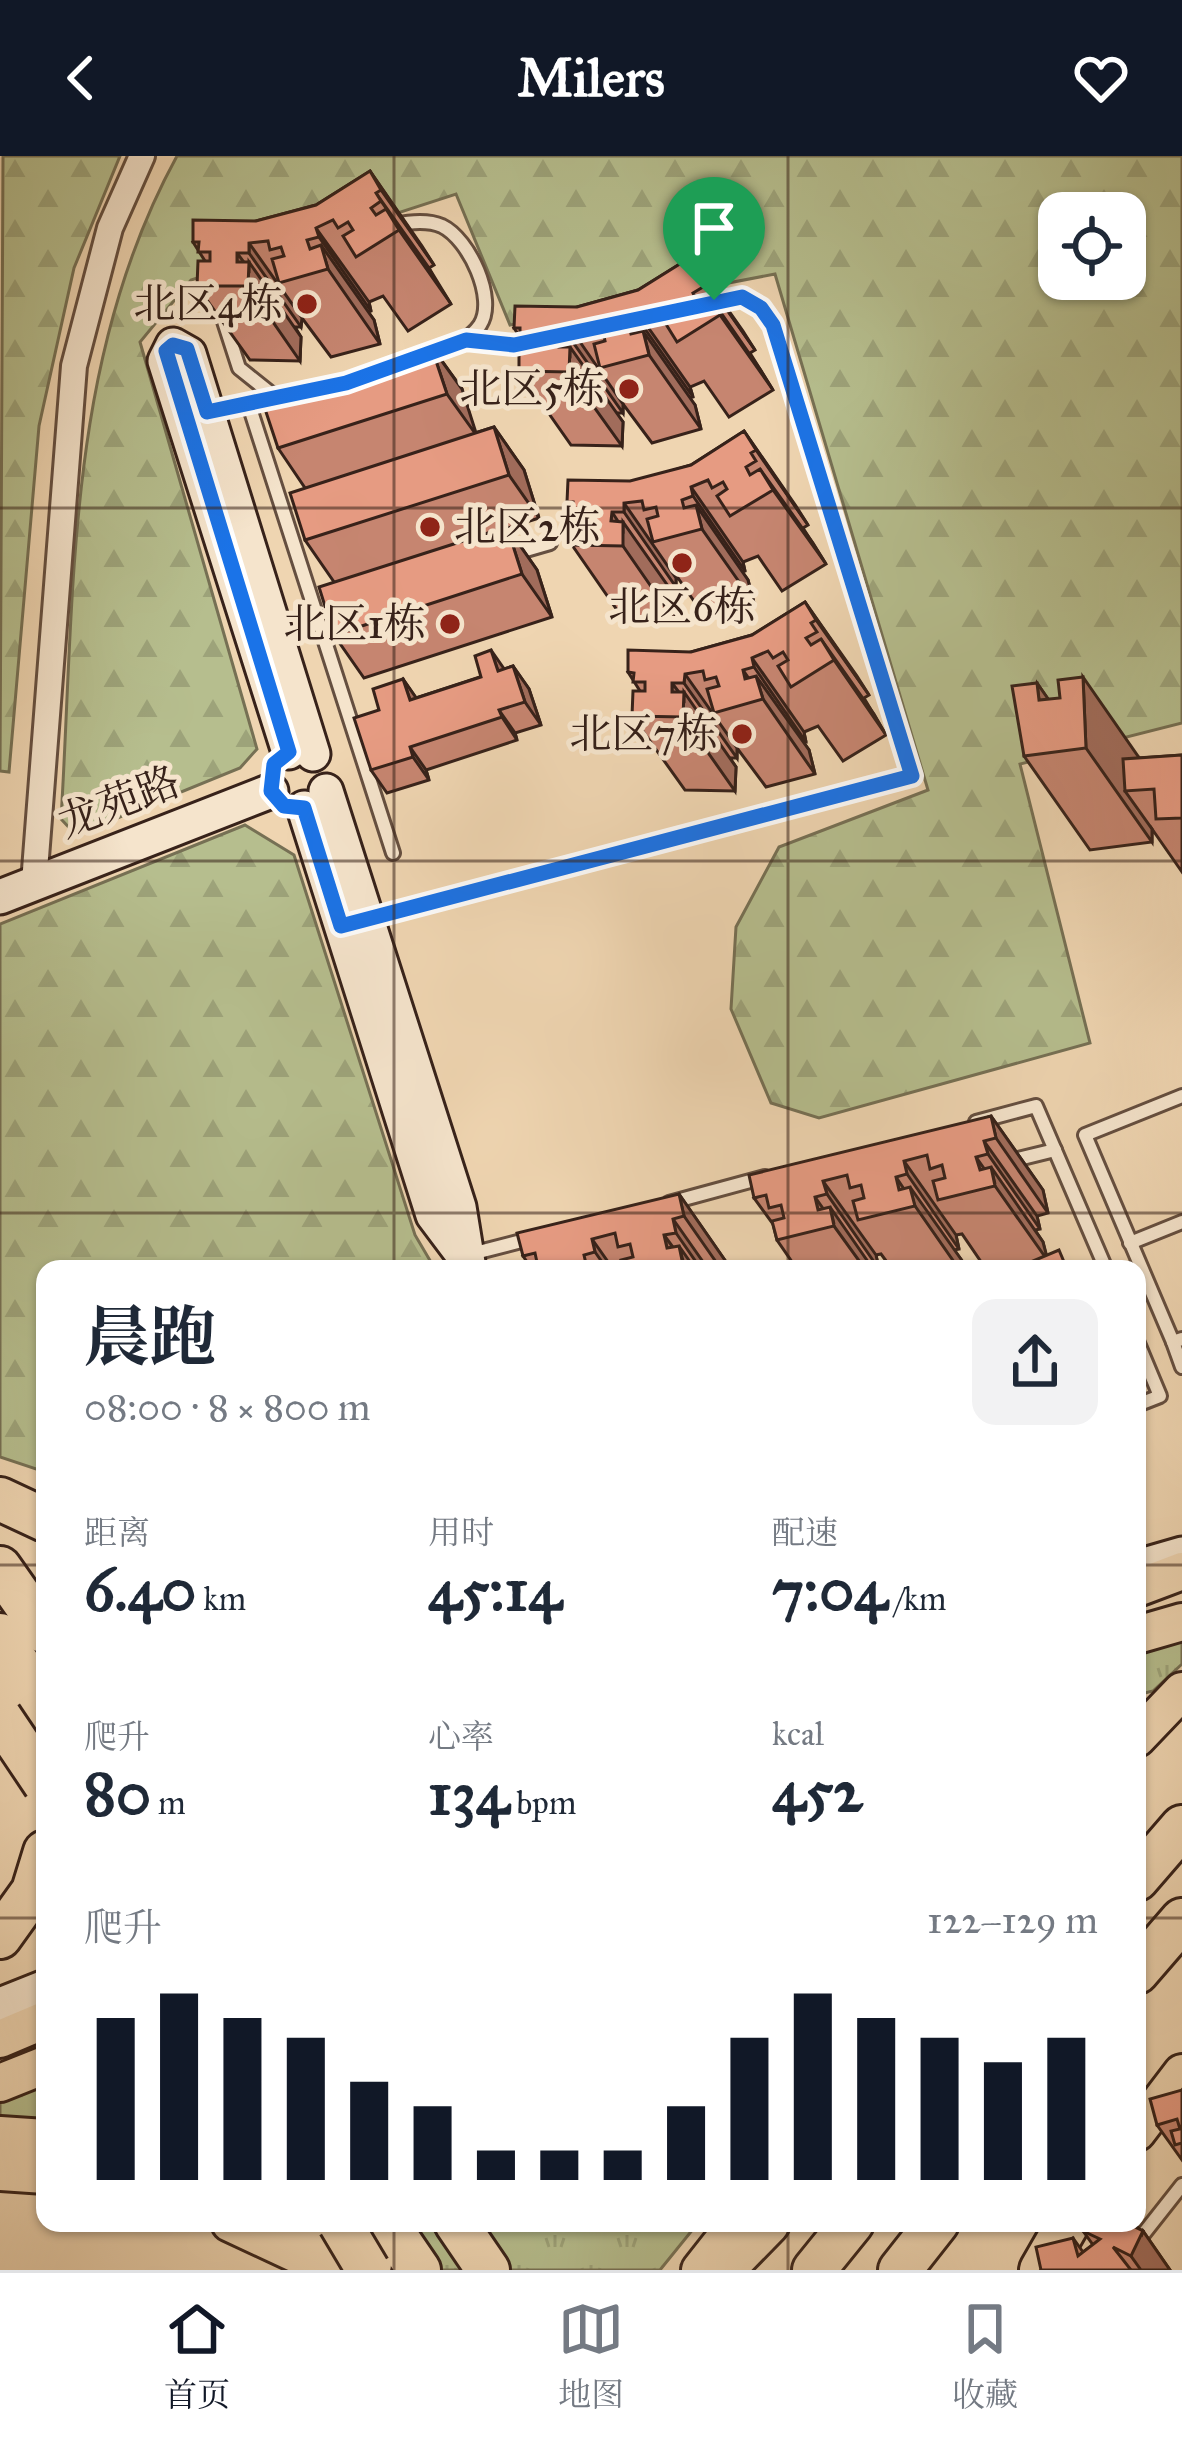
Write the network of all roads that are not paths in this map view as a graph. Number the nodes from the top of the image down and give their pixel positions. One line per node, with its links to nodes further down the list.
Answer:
1 (142, 156): 22 (street)
2 (379, 230): 6 (lane)
3 (220, 290): 9 (lane)
4 (692, 305): 24 (lane)
5 (558, 335): 6 (lane)
6 (466, 340): 7 (lane)
7 (399, 368)
8 (313, 391): 9 (lane)
9 (274, 396): 10 (lane)
10 (248, 402): 11 (lane); 13 (lane)
11 (195, 416): 18 (street)
12 (308, 513): 13 (lane)
13 (286, 520): 17 (lane)
14 (550, 543): 15 (lane)
15 (486, 562)
16 (337, 606): 17 (lane)
17 (315, 612): 21 (lane)
18 (301, 753): 19 (street); 20 (street)
19 (271, 791): 20 (street); 22 (street, 龙苑路)
20 (315, 800): 24 (street)
21 (393, 853)
22 (34, 883): 23 (street, 龙苑路)
23 (0, 897)
24 (354, 923): 34 (street)
25 (1182, 1096): 33 (lane)
26 (968, 1124): 27 (lane)
27 (1055, 1150): 28 (lane); 36 (lane)
28 (990, 1166)
29 (785, 1172): 30 (lane)
30 (647, 1208)
31 (1182, 1222): 33 (lane)
32 (556, 1232): 35 (lane)
33 (1130, 1243): 37 (lane)
34 (466, 1260)
35 (475, 1260)
36 (1102, 1260)
37 (1138, 1260)
38 (1146, 1276): 39 (lane)
39 (1177, 1341): 41 (lane)
40 (1146, 1363): 42 (lane)
41 (1182, 1367)
42 (1146, 1401)
43 (0, 1499): 44 (highway)
44 (36, 1516)
45 (1182, 1539): 46 (street)
46 (1146, 1553)
47 (1182, 1554): 48 (street)
48 (1146, 1564)
49 (0, 1568): 52 (highway)
50 (1182, 1571): 51 (main road)
51 (1146, 1585)
52 (36, 1619)
53 (0, 1635): 56 (highway)
54 (0, 1683): 60 (highway)
55 (1182, 1691): 58 (main road)
56 (36, 1692)
57 (0, 1718): 59 (highway, bridge)
58 (1146, 1729)
59 (36, 1771)
60 (36, 1773)
61 (1182, 1824): 62 (highway); 63 (highway)
62 (1146, 1848)
63 (1146, 1868)
64 (36, 1881): 66 (highway)
65 (1182, 1920): 67 (highway)
66 (0, 1937)
67 (1146, 1962)
68 (36, 1991): 69 (street)
69 (0, 2005)
70 (36, 2024): 71 (main road)
71 (0, 2039)
72 (36, 2069): 74 (main road)
73 (1182, 2074): 75 (main road)
74 (0, 2083)
75 (1146, 2120)
76 (0, 2138): 77 (highway)
77 (36, 2140)
78 (0, 2172): 79 (main road)
79 (36, 2174)
80 (1182, 2185): 81 (lane)
81 (1146, 2231)
82 (249, 2232): 94 (main road)
83 (318, 2232): 95 (highway, bridge)
84 (346, 2232): 95 (highway, bridge)
85 (394, 2232): 96 (highway)
86 (462, 2232): 97 (highway)
87 (730, 2232): 98 (main road)
88 (759, 2232): 99 (highway)
89 (845, 2232): 100 (highway)
90 (930, 2232): 101 (highway)
91 (1059, 2232): 102 (main road)
92 (1062, 2232): 103 (highway)
93 (1145, 2232): 104 (lane)
94 (331, 2270)
95 (373, 2270)
96 (419, 2270)
97 (488, 2270)
98 (700, 2270)
99 (722, 2270)
100 (814, 2270)
101 (900, 2270)
102 (1024, 2270)
103 (1040, 2270)
104 (1115, 2270)

